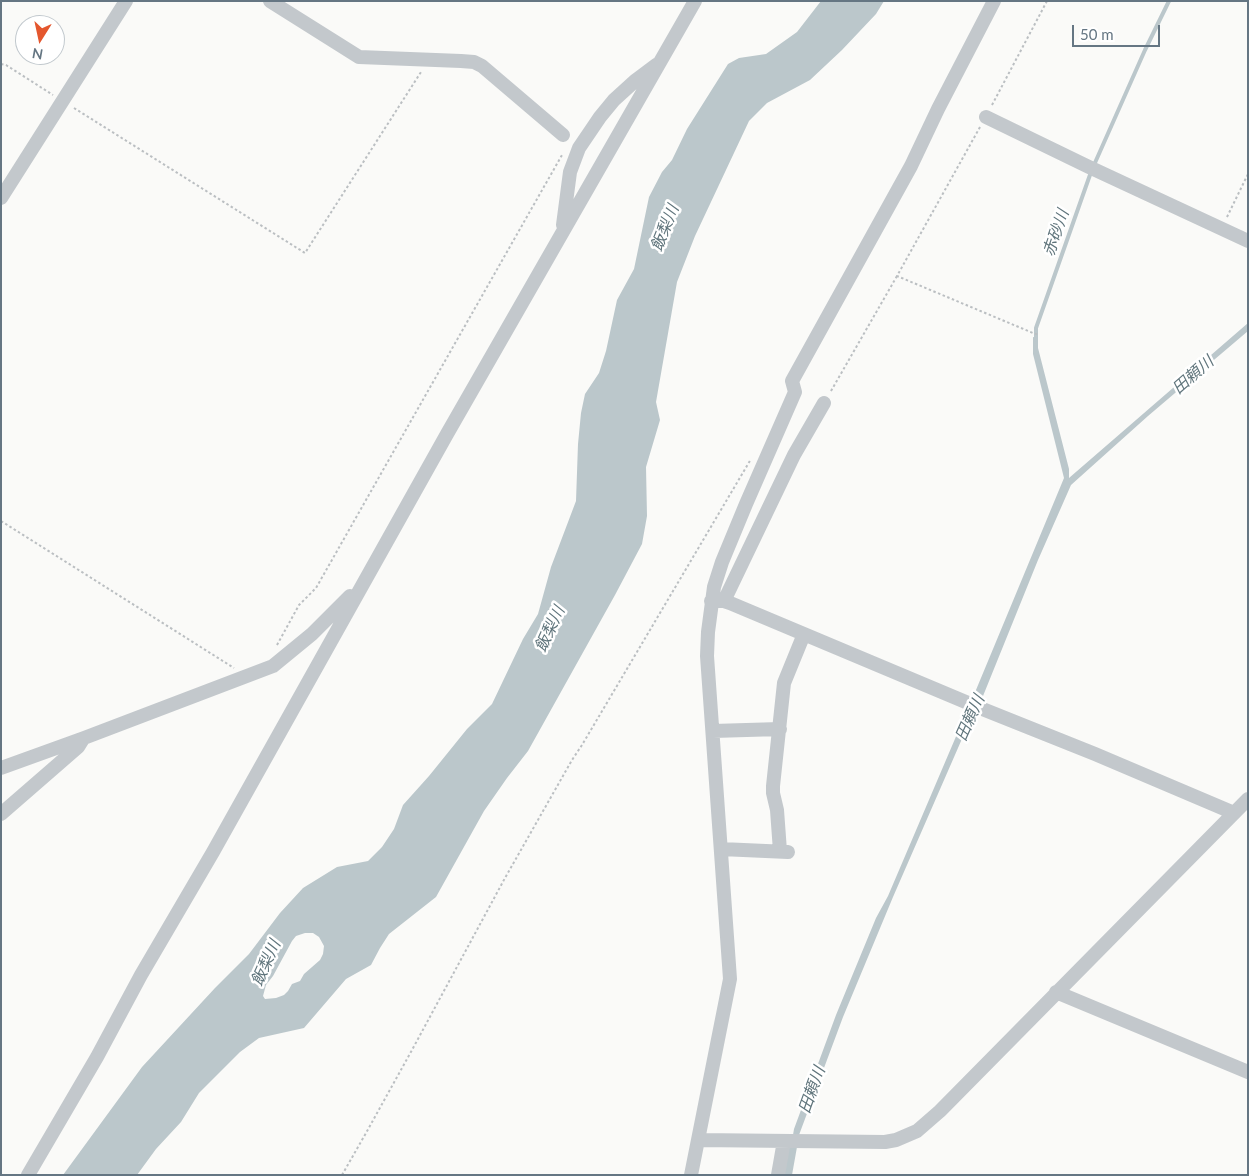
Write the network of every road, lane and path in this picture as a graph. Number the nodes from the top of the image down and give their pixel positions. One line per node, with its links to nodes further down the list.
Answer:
1 (126, 1): 9 (street)
2 (270, 1): 6 (street)
3 (694, 1): 7 (street)
4 (994, 1): 23 (street)
5 (1047, 1): 10 (path)
6 (429, 60): 9 (path); 11 (street)
7 (660, 62): 11 (street); 15 (street)
8 (1, 64): 9 (path)
9 (63, 101): 13 (street)
10 (986, 117): 14 (street); 17 (path)
11 (571, 144): 15 (street); 25 (path)
12 (1248, 174): 14 (path)
13 (1, 198)
14 (1222, 228): 16 (street)
15 (563, 231): 22 (street)
16 (1248, 241)
17 (897, 276): 18 (path); 19 (path)
18 (1039, 335)
19 (824, 404): 23 (street)
20 (750, 460): 40 (path)
21 (1, 521): 26 (path)
22 (365, 581): 26 (street); 39 (street)
23 (718, 601): 24 (street); 28 (street)
24 (804, 634): 27 (street); 32 (street)
25 (277, 646)
26 (244, 678): 29 (street)
27 (780, 729): 28 (street); 34 (street)
28 (713, 731): 34 (street)
29 (84, 738): 30 (street); 33 (street)
30 (1, 768)
31 (1248, 799): 32 (street)
32 (1234, 813): 35 (street)
33 (1, 814)
34 (721, 849): 37 (street)
35 (1056, 992): 36 (street); 38 (street)
36 (1248, 1072)
37 (698, 1140): 38 (street); 41 (street)
38 (786, 1141): 42 (street)
39 (28, 1175)
40 (342, 1175)
41 (691, 1175)
42 (778, 1175)

